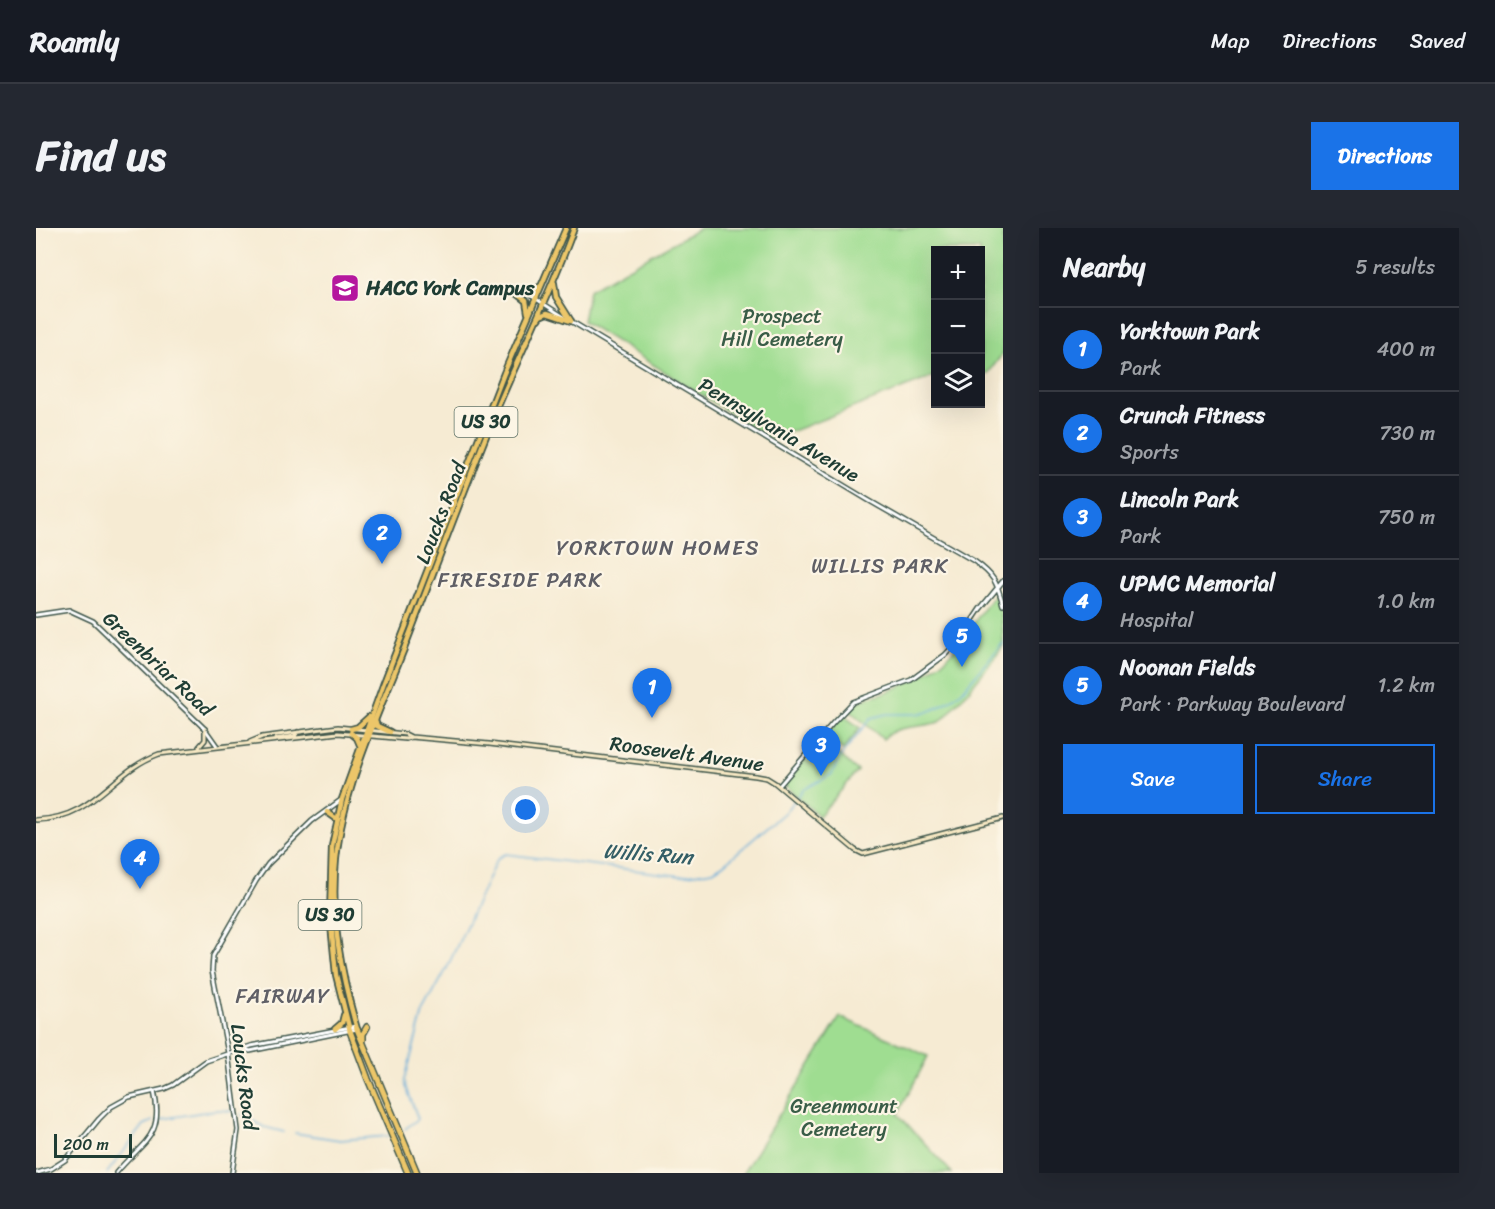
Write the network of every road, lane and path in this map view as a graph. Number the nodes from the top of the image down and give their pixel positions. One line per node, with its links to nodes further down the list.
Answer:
1 (566, 228): 4 (highway, Loucks Road / US 30)
2 (574, 228): 3 (highway, Loucks Road / US 30)
3 (554, 279): 8 (highway, Loucks Road / US 30); 10 (highway)
4 (543, 284): 6 (highway); 7 (highway, Loucks Road / US 30)
5 (516, 291): 9 (highway)
6 (525, 292): 7 (street, Pennsylvania Avenue)
7 (536, 300): 8 (street, Pennsylvania Avenue); 9 (highway, Loucks Road / US 30)
8 (543, 305): 10 (street, Pennsylvania Avenue); 11 (highway, Loucks Road / US 30)
9 (528, 316): 16 (highway, Loucks Road / US 30)
10 (571, 321): 11 (highway); 13 (street, Pennsylvania Avenue)
11 (532, 330): 16 (highway, Loucks Road / US 30)
12 (1003, 581): 13 (street)
13 (998, 586): 14 (street, Pennsylvania Avenue); 28 (street)
14 (1003, 605)
15 (36, 615): 17 (street, Greenbriar Road)
16 (373, 717): 18 (highway); 20 (highway, Loucks Road / US 30); 21 (highway)
17 (205, 729): 25 (street, Greenbriar Road); 27 (main road)
18 (351, 731): 19 (main road, Roosevelt Avenue); 20 (main road, Roosevelt Avenue); 24 (main road, Roosevelt Avenue); 26 (highway)
19 (298, 732): 23 (main road, Roosevelt Avenue); 24 (main road)
20 (368, 732): 21 (main road, Roosevelt Avenue); 22 (main road, Roosevelt Avenue); 26 (highway, Loucks Road / US 30); 30 (highway, Loucks Road / US 30)
21 (390, 732): 22 (main road, Roosevelt Avenue)
22 (411, 737): 28 (main road, Roosevelt Avenue)
23 (250, 742): 24 (main road, Roosevelt Avenue); 25 (main road, Roosevelt Avenue)
24 (268, 742)
25 (217, 746): 27 (main road, Roosevelt Avenue)
26 (360, 746): 29 (highway, Loucks Road / US 30)
27 (198, 748): 34 (main road, Roosevelt Avenue)
28 (779, 786): 33 (main road, Roosevelt Avenue)
29 (342, 799): 31 (street, Loucks Road); 32 (highway, US 30 / US 30)
30 (345, 811): 36 (highway, US 30 / US 30)
31 (327, 812): 32 (highway); 44 (street, Loucks Road)
32 (337, 819): 35 (highway, US 30 / US 30)
33 (1003, 819)
34 (36, 820)
35 (345, 1013): 38 (highway); 39 (highway, US 30 / US 30)
36 (357, 1027): 39 (street); 41 (highway, US 30 / US 30)
37 (367, 1028): 41 (highway)
38 (335, 1029): 39 (street); 40 (street)
39 (350, 1029): 42 (street); 49 (highway, US 30 / US 30)
40 (274, 1041): 42 (street); 43 (street)
41 (363, 1041): 50 (highway, US 30 / US 30)
42 (267, 1047): 43 (street)
43 (244, 1049): 44 (street)
44 (228, 1053): 45 (street); 46 (street, Loucks Road)
45 (154, 1091): 47 (street); 48 (street)
46 (232, 1172)
47 (37, 1173)
48 (116, 1173)
49 (408, 1173)
50 (417, 1173)

